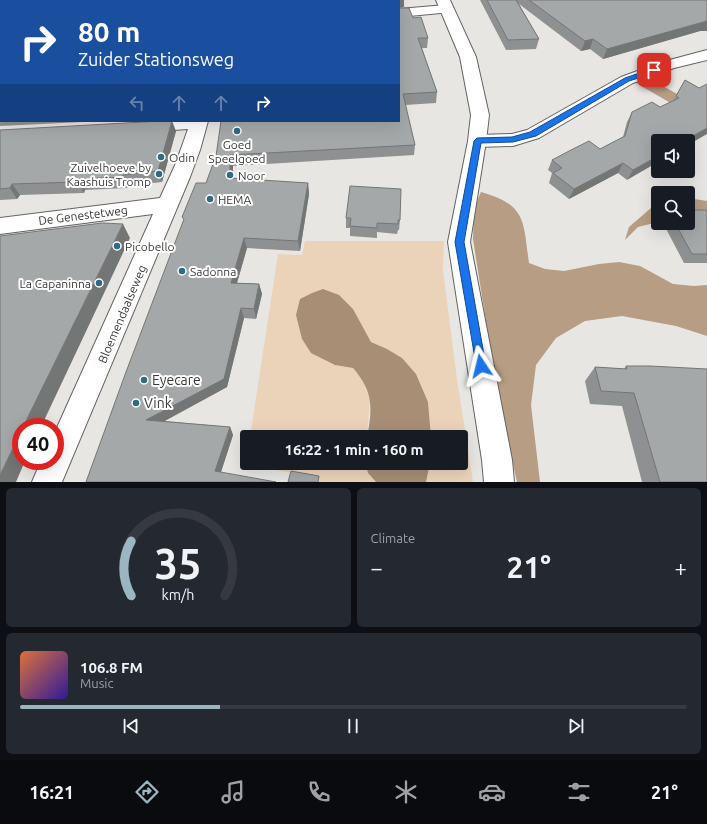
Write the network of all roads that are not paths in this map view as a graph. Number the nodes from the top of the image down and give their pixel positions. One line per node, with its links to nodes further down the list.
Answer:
1 (445, 4): 2 (street); 6 (street)
2 (400, 13)
3 (707, 55): 6 (street)
4 (198, 122): 5 (street); 7 (street, Bloemendaalseweg)
5 (127, 127)
6 (477, 141): 10 (street)
7 (167, 204): 8 (street, De Genestetweg); 9 (street, Bloemendaalseweg)
8 (0, 226)
9 (47, 482)
10 (499, 482)

